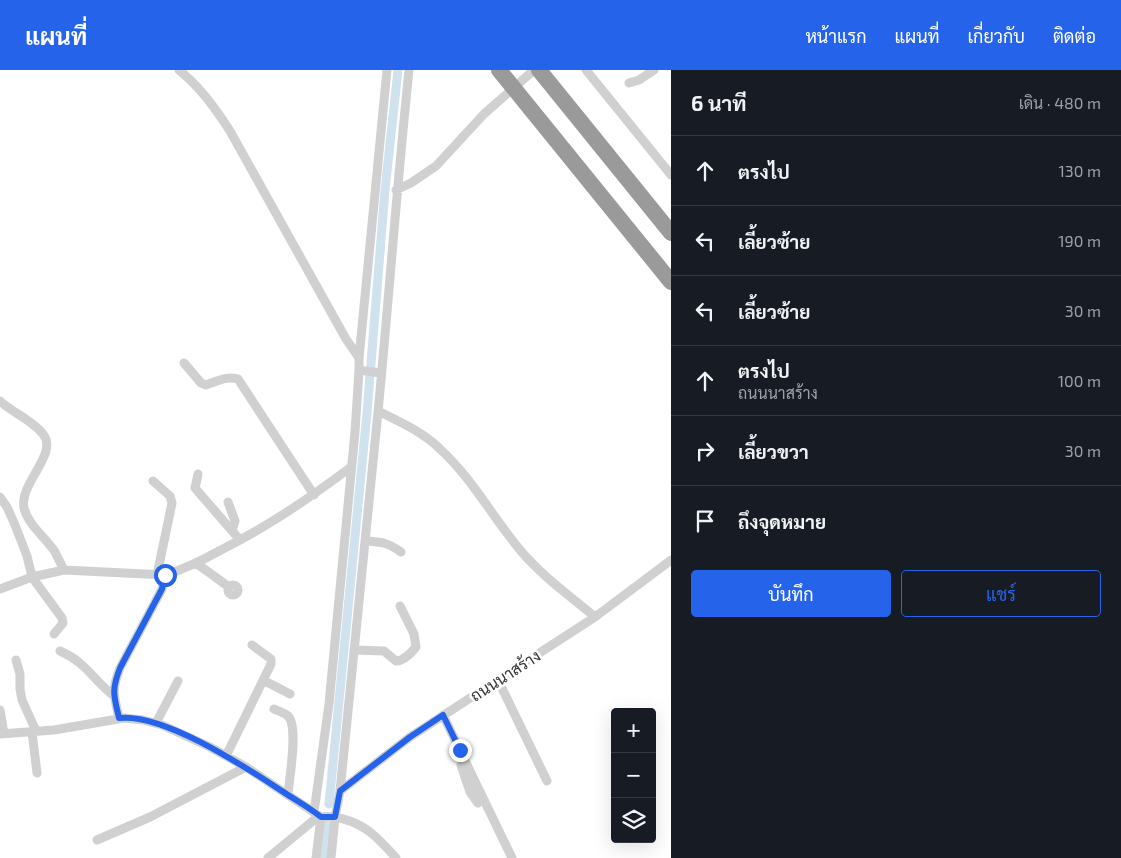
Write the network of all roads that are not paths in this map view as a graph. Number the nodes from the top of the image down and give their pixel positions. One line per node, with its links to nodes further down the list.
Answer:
1 (179, 70): 14 (street)
2 (387, 70): 14 (street)
3 (408, 70): 11 (street)
4 (499, 70): 13 (highway)
5 (534, 70): 11 (street)
6 (539, 70): 12 (highway)
7 (586, 70): 10 (street)
8 (654, 70): 9 (street)
9 (629, 84)
10 (671, 175)
11 (396, 190): 17 (street)
12 (671, 233)
13 (671, 282)
14 (359, 358): 16 (street)
15 (184, 363): 23 (street)
16 (362, 371): 17 (street); 20 (street)
17 (378, 373): 19 (street)
18 (0, 401): 32 (street)
19 (378, 411): 28 (street); 38 (street)
20 (351, 467): 23 (street); 64 (street)
21 (198, 474): 26 (street)
22 (153, 482): 33 (street)
23 (314, 496): 27 (street)
24 (0, 497): 34 (street)
25 (228, 502): 26 (street)
26 (232, 530): 27 (street)
27 (240, 540): 31 (street)
28 (365, 541): 29 (street); 41 (street)
29 (401, 552)
30 (671, 560): 38 (street, ถนนนาสร้าง)
31 (196, 563): 33 (street); 35 (street)
32 (64, 570): 33 (street); 34 (street)
33 (161, 575): 48 (street)
34 (32, 577): 36 (street); 39 (street)
35 (229, 587)
36 (0, 589)
37 (400, 606): 41 (street)
38 (595, 617): 45 (street, ถนนนาสร้าง)
39 (54, 634)
40 (252, 645): 44 (street)
41 (354, 650): 61 (street)
42 (60, 651): 48 (street)
43 (16, 660): 54 (street)
44 (263, 680): 47 (street); 57 (street)
45 (498, 680): 51 (street, ถนนนาสร้าง); 60 (street)
46 (178, 681): 53 (street)
47 (290, 694)
48 (114, 696): 52 (street)
49 (274, 709): 62 (street)
50 (0, 710): 55 (street)
51 (443, 715): 56 (street); 61 (street, ถนนนาสร้าง)
52 (119, 718): 53 (street); 54 (street)
53 (156, 723): 57 (street)
54 (34, 731): 55 (street); 59 (street)
55 (2, 734)
56 (460, 750): 63 (street); 72 (street)
57 (226, 756): 58 (street)
58 (246, 767): 62 (street); 66 (street)
59 (37, 773)
60 (547, 781)
61 (340, 791): 65 (street)
62 (288, 795): 64 (street)
63 (478, 803)
64 (318, 814): 65 (street); 67 (street); 69 (street)
65 (335, 817): 70 (street); 71 (street)
66 (97, 840)
67 (281, 854): 68 (street)
68 (268, 858)
69 (316, 858)
70 (331, 858)
71 (396, 858)
72 (512, 858)

